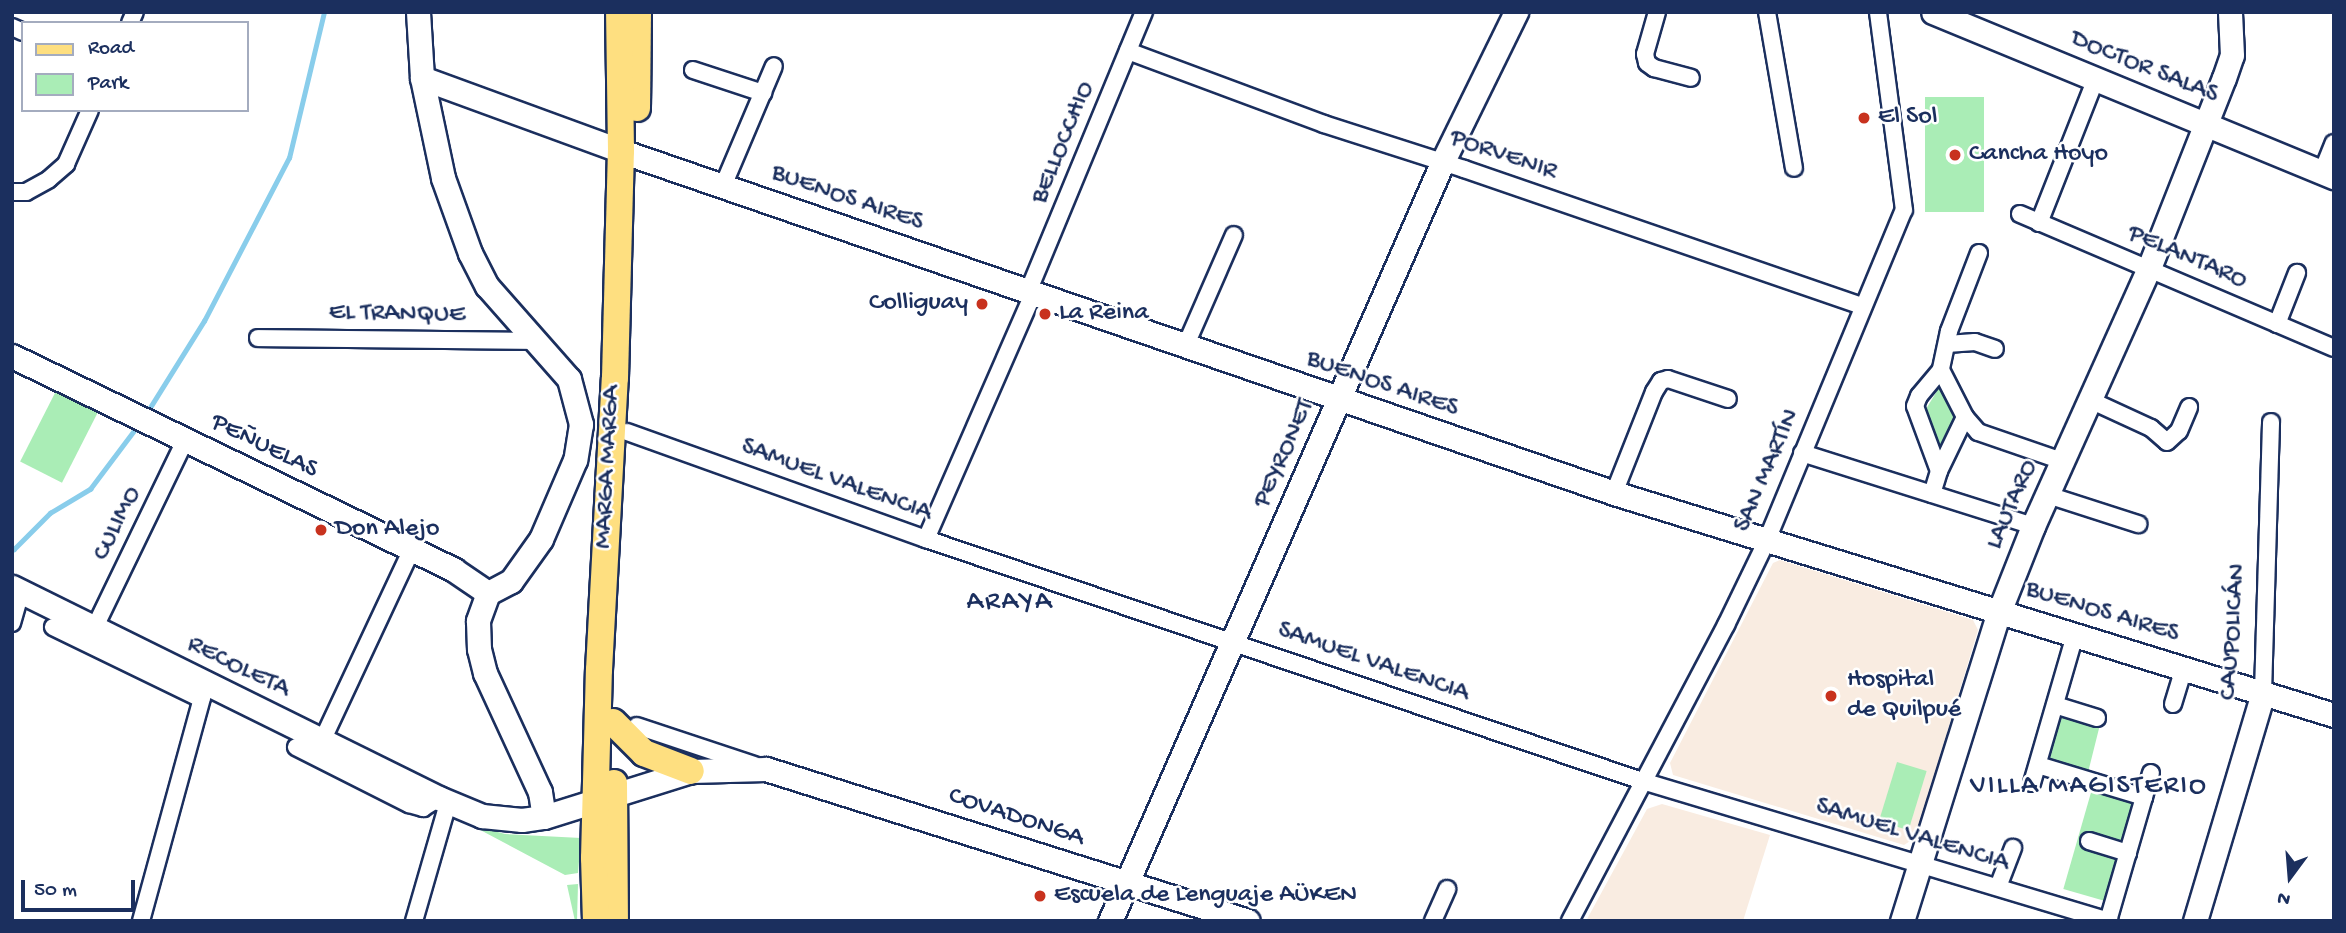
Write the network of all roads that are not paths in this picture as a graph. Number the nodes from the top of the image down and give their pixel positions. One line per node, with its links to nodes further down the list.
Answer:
1 (418, 12): 14 (main road)
2 (619, 12): 21 (main road, MARGA MARGA)
3 (638, 12): 21 (main road, MARGA MARGA)
4 (1144, 12): 11 (street, BELLOCCHIO)
5 (1516, 12): 22 (main road, PEYRONET)
6 (1657, 12): 15 (street)
7 (1767, 12): 23 (street)
8 (1878, 12): 34 (street, SAN MARTÍN)
9 (1933, 12): 16 (main road, DOCTOR SALAS)
10 (2230, 12): 19 (main road, LAUTARO)
11 (1128, 51): 22 (street, PORVENIR); 33 (street, BELLOCCHIO)
12 (774, 66): 17 (street)
13 (693, 69): 17 (street)
14 (422, 78): 21 (main road, BUENOS AIRES); 37 (main road)
15 (1691, 78)
16 (2096, 78): 19 (main road, DOCTOR SALAS); 28 (street)
17 (763, 93): 25 (street)
18 (89, 112): 26 (street)
19 (2206, 123): 24 (main road, DOCTOR SALAS); 31 (main road, LAUTARO)
20 (2334, 143): 24 (street)
21 (629, 153): 25 (main road, BUENOS AIRES); 50 (main road, MARGA MARGA); 88 (main road, MARGA MARGA)
22 (1443, 161): 34 (street, PORVENIR); 46 (main road, PEYRONET)
23 (1794, 168)
24 (2328, 175)
25 (723, 186): 33 (main road, BUENOS AIRES)
26 (12, 192)
27 (2020, 214): 28 (street, PELANTARO)
28 (2039, 223): 31 (street, PELANTARO)
29 (1234, 235): 39 (street)
30 (1979, 253): 38 (street)
31 (2149, 268): 35 (street, PELANTARO); 45 (main road, LAUTARO)
32 (2297, 273): 35 (street)
33 (1030, 293): 39 (main road, BUENOS AIRES); 60 (street, BELLOCCHIO)
34 (1863, 306): 52 (street, SAN MARTÍN)
35 (2277, 324): 40 (street, PELANTARO)
36 (258, 338): 37 (street, EL TRANQUE)
37 (534, 341): 64 (main road)
38 (1947, 344): 41 (street); 43 (street)
39 (1185, 347): 46 (main road, BUENOS AIRES)
40 (2334, 348)
41 (1995, 349)
42 (12, 356): 51 (main road, PEÑUELAS)
43 (1941, 370): 48 (street); 54 (street)
44 (1728, 399): 55 (street)
45 (2090, 400): 47 (street); 53 (main road, LAUTARO)
46 (1339, 401): 55 (main road, BUENOS AIRES); 70 (main road, PEYRONET)
47 (2189, 407)
48 (1965, 417): 53 (street); 54 (street)
49 (2271, 422): 73 (street, CAUPOLICÁN)
50 (627, 432): 60 (street, SAMUEL VALENCIA); 78 (main road, MARGA MARGA)
51 (186, 439): 62 (main road, PEÑUELAS); 68 (street, CULIMO)
52 (1802, 453): 56 (street); 61 (street, SAN MARTÍN)
53 (2062, 461): 57 (main road, LAUTARO)
54 (1939, 471): 56 (street)
55 (1614, 493): 61 (main road, BUENOS AIRES)
56 (1932, 494): 59 (street)
57 (2048, 495): 58 (street); 59 (main road, LAUTARO)
58 (2138, 524)
59 (2033, 526): 65 (main road, LAUTARO)
60 (926, 539): 70 (street, SAMUEL VALENCIA)
61 (1767, 540): 65 (main road, BUENOS AIRES); 85 (street, SAN MARTÍN)
62 (411, 551): 64 (main road, PEÑUELAS); 79 (street)
63 (17, 589): 66 (street); 68 (main road, RECOLETA)
64 (488, 593): 90 (main road)
65 (1999, 612): 69 (main road, BUENOS AIRES); 94 (main road, LAUTARO)
66 (12, 623)
67 (52, 627): 72 (street, RECOLETA)
68 (94, 629): 72 (main road, RECOLETA)
69 (2076, 635): 71 (main road, BUENOS AIRES); 75 (street)
70 (1234, 642): 85 (street, SAMUEL VALENCIA); 95 (main road, PEYRONET)
71 (2184, 668): 73 (main road, BUENOS AIRES); 74 (street)
72 (204, 691): 79 (main road, RECOLETA); 98 (street)
73 (2263, 693): 76 (main road, BUENOS AIRES); 108 (main road, CAUPOLICÁN)
74 (2173, 704)
75 (2055, 705): 77 (street); 81 (street)
76 (2334, 715)
77 (2097, 718)
78 (625, 724): 82 (street, COVADONGA); 83 (main road); 88 (main road, MARGA MARGA)
79 (322, 741): 89 (main road, RECOLETA)
80 (296, 747): 89 (street, RECOLETA)
81 (2038, 765): 86 (street); 87 (street)
82 (766, 769): 83 (main road, COVADONGA); 95 (main road, COVADONGA)
83 (691, 771): 88 (main road, COVADONGA)
84 (2151, 773): 87 (street)
85 (1642, 781): 94 (street, SAMUEL VALENCIA); 105 (street, SAN MARTÍN)
86 (2032, 783)
87 (2144, 797): 93 (street)
88 (605, 799): 90 (main road, RECOLETA); 100 (main road, MARGA MARGA); 101 (main road, MARGA MARGA)
89 (444, 801): 90 (main road, RECOLETA); 99 (street)
90 (544, 817)
91 (2089, 841): 93 (street)
92 (2013, 848): 96 (street)
93 (2128, 853): 107 (street)
94 (1919, 864): 96 (street, SAMUEL VALENCIA); 106 (main road, LAUTARO)
95 (1127, 883): 102 (main road, PEYRONET); 103 (main road, COVADONGA)
96 (1998, 887): 107 (street, SAMUEL VALENCIA)
97 (1447, 889): 104 (street)
98 (141, 921)
99 (414, 921)
100 (596, 921)
101 (615, 921)
102 (1110, 921)
103 (1248, 921)
104 (1433, 921)
105 (1570, 921)
106 (1902, 921)
107 (2108, 921)
108 (2195, 921)

